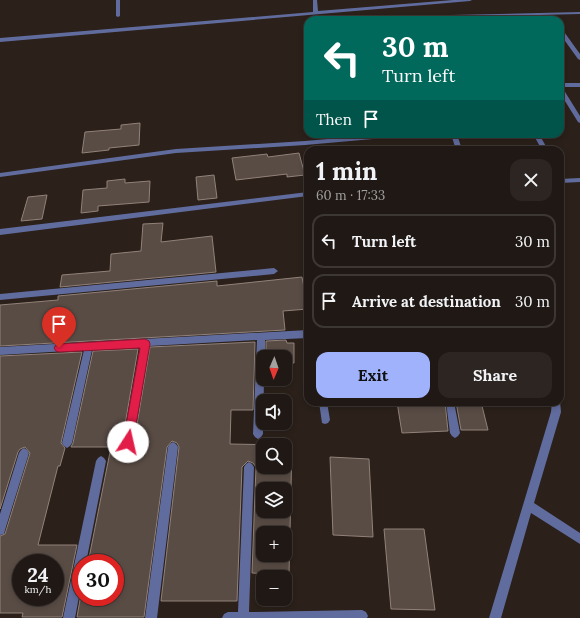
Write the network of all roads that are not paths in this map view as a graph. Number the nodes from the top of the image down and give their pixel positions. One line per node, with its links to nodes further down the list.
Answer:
1 (118, 0): 11 (street)
2 (315, 0): 8 (street)
3 (399, 0): 7 (street)
4 (470, 0): 5 (street)
5 (457, 1): 6 (street)
6 (428, 2): 7 (street)
7 (400, 6): 8 (street)
8 (316, 13): 14 (street)
9 (580, 13): 10 (street)
10 (549, 15): 12 (street)
11 (118, 16)
12 (539, 16)
13 (564, 36): 15 (street)
14 (0, 40)
15 (580, 58)
16 (580, 85): 17 (street)
17 (564, 86)
18 (564, 93): 19 (street)
19 (580, 121)
20 (362, 138): 21 (street)
21 (0, 174)
22 (564, 179): 23 (street)
23 (580, 180)
24 (304, 194): 25 (street)
25 (0, 232)
26 (274, 271): 27 (street)
27 (0, 297)
28 (304, 334): 29 (street)
29 (261, 338): 30 (street); 38 (street)
30 (145, 344): 31 (street); 39 (street)
31 (88, 346): 32 (street); 40 (street)
32 (0, 350)
33 (323, 406): 36 (street)
34 (451, 406): 37 (street)
35 (556, 406): 45 (street)
36 (325, 420)
37 (455, 433)
38 (258, 434)
39 (128, 442)
40 (67, 443)
41 (173, 447): 51 (street)
42 (24, 453): 46 (street)
43 (101, 461): 50 (street)
44 (250, 467): 53 (street)
45 (530, 506): 47 (street); 54 (street)
46 (0, 530)
47 (580, 539)
48 (362, 616): 49 (street)
49 (331, 617): 53 (street)
50 (69, 618)
51 (151, 618)
52 (228, 618): 53 (street)
53 (243, 618)
54 (495, 618)

